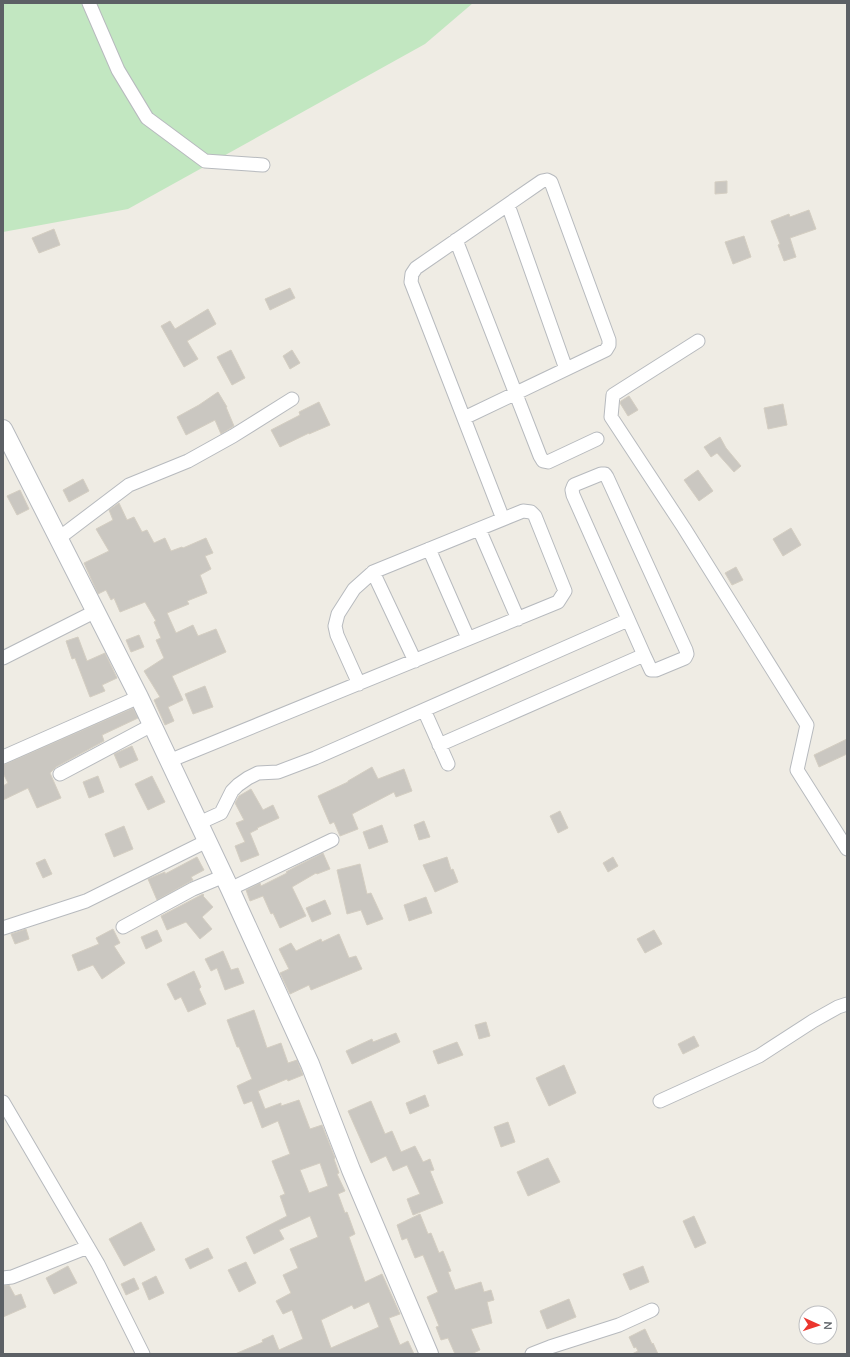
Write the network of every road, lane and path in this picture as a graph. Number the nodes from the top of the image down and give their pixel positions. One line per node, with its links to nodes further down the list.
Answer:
1 (89, 3): 2 (street)
2 (263, 165)
3 (508, 205): 4 (street); 6 (street); 6 (street)
4 (456, 240): 7 (street); 9 (street)
5 (698, 341): 36 (street)
6 (566, 369): 7 (street)
7 (515, 394): 9 (street); 11 (street)
8 (292, 399): 14 (street)
9 (464, 418): 12 (street)
10 (3, 429): 14 (street)
11 (596, 439)
12 (503, 519): 13 (street); 18 (street)
13 (479, 529): 15 (street); 18 (street)
14 (59, 538): 17 (street)
15 (429, 549): 16 (street); 20 (street)
16 (373, 572): 23 (street); 24 (street)
17 (96, 611): 22 (street); 25 (street)
18 (518, 619): 20 (street)
19 (628, 620): 21 (street); 21 (street); 26 (street)
20 (468, 638): 23 (street)
21 (644, 656): 28 (street)
22 (3, 658)
23 (415, 661): 24 (street)
24 (359, 684): 30 (street)
25 (139, 697): 27 (street); 29 (street)
26 (424, 710): 28 (street); 33 (street)
27 (152, 725): 30 (street); 32 (street)
28 (439, 745): 31 (street)
29 (3, 757)
30 (169, 761): 33 (street)
31 (448, 764)
32 (60, 774)
33 (199, 823): 35 (street)
34 (332, 840): 37 (street)
35 (207, 841): 37 (street); 39 (street)
36 (847, 848)
37 (227, 882): 38 (street); 47 (street)
38 (123, 927)
39 (3, 928)
40 (847, 1004): 41 (street)
41 (660, 1101)
42 (3, 1102): 43 (street)
43 (88, 1247): 44 (street); 46 (street)
44 (3, 1278)
45 (652, 1310): 48 (street)
46 (143, 1354)
47 (429, 1354)
48 (532, 1354)

